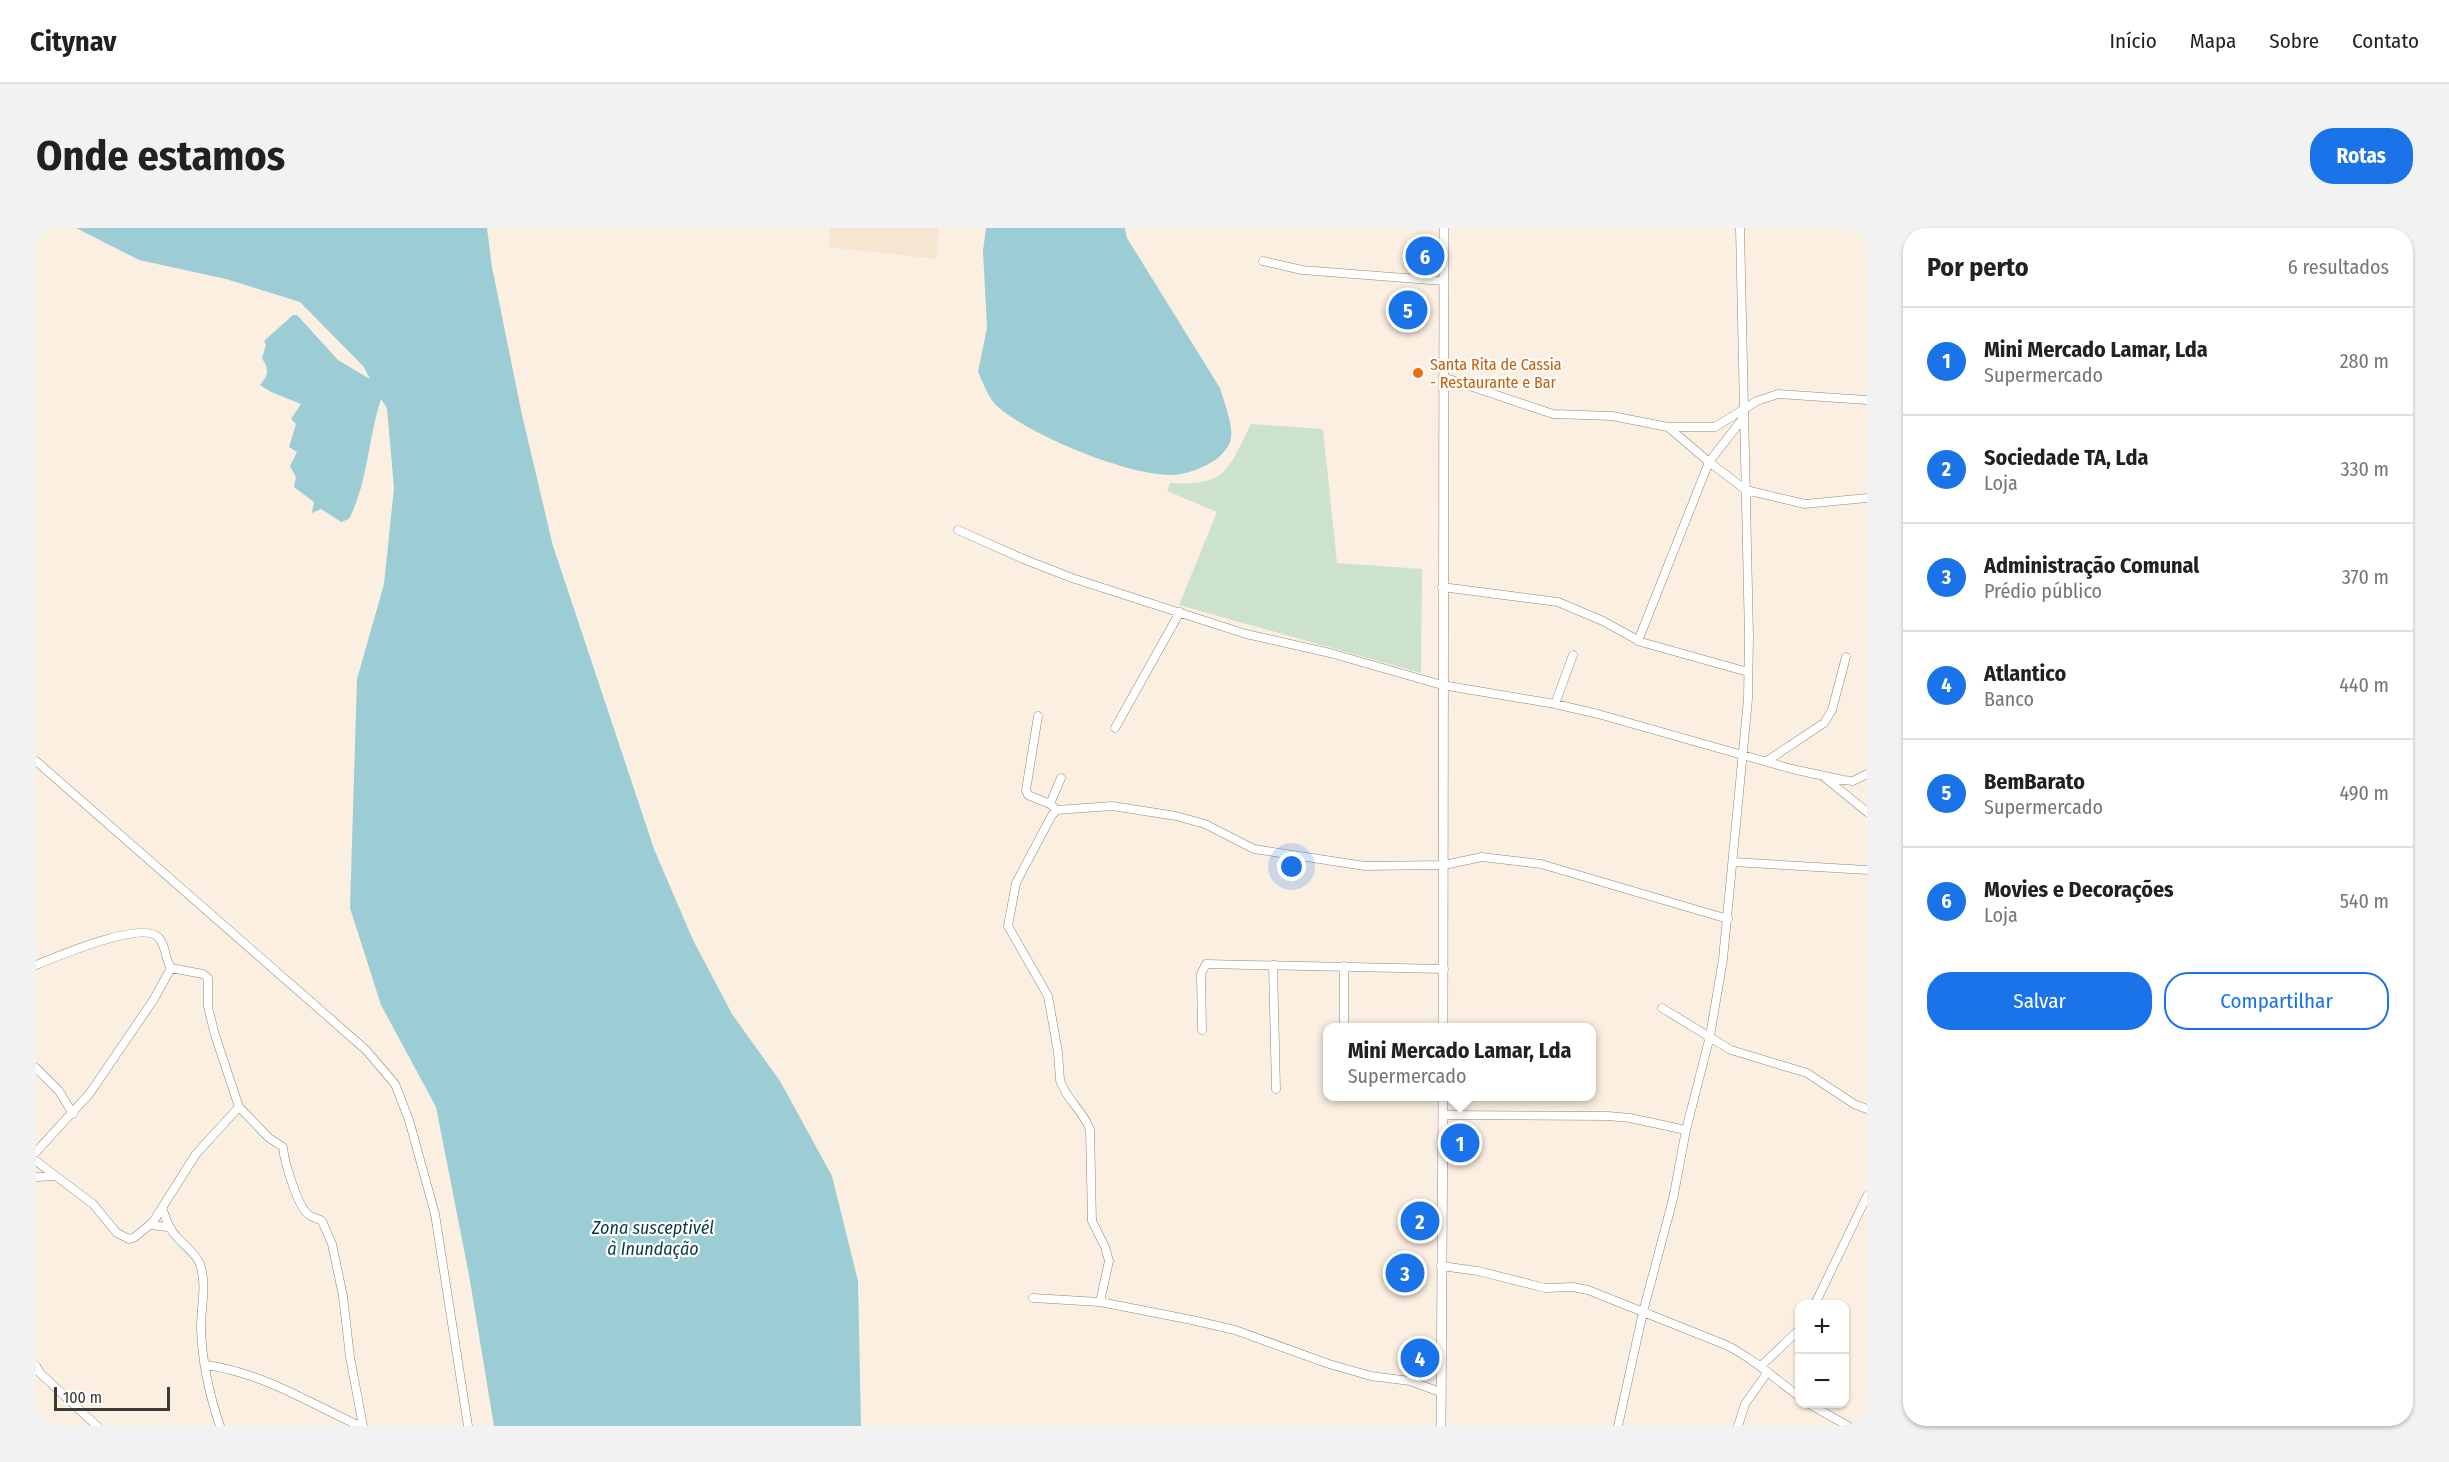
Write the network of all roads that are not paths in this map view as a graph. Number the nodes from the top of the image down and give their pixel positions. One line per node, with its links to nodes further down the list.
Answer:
1 (1444, 228): 4 (main road)
2 (1740, 228): 7 (street)
3 (1263, 261): 4 (street)
4 (1443, 281): 5 (main road)
5 (1443, 377): 8 (street); 13 (main road)
6 (1867, 400): 7 (street)
7 (1744, 414): 8 (street); 9 (street); 10 (street)
8 (1668, 427): 9 (street)
9 (1709, 462): 10 (street); 15 (street)
10 (1746, 490): 11 (street); 18 (street)
11 (1866, 495)
12 (958, 530): 14 (street)
13 (1442, 587): 15 (street); 19 (main road)
14 (1180, 612): 19 (street); 22 (street)
15 (1638, 640): 18 (street)
16 (1573, 655): 20 (street)
17 (1846, 657): 24 (street)
18 (1748, 672): 23 (street)
19 (1442, 685): 20 (street); 33 (main road)
20 (1555, 704): 23 (street)
21 (1038, 716): 29 (street)
22 (1114, 728)
23 (1741, 755): 24 (street); 32 (street)
24 (1767, 760): 26 (street)
25 (36, 761): 77 (street)
26 (1820, 774): 27 (street); 31 (street)
27 (1867, 774)
28 (1061, 778): 29 (street)
29 (1050, 804): 30 (street)
30 (1057, 810): 33 (street); 65 (street)
31 (1867, 812)
32 (1733, 862): 34 (street); 35 (street)
33 (1444, 865): 35 (street); 40 (main road)
34 (1867, 870)
35 (1728, 919): 45 (street)
36 (36, 964): 39 (street)
37 (1274, 965): 38 (street); 44 (street); 47 (street)
38 (1344, 966): 40 (street); 42 (street)
39 (171, 968): 49 (street); 51 (street)
40 (1444, 969): 43 (main road)
41 (1662, 1008): 45 (street)
42 (1344, 1023)
43 (1443, 1023)
44 (1202, 1030)
45 (1710, 1036): 50 (street); 53 (street)
46 (36, 1068): 51 (street)
47 (1276, 1089)
48 (1443, 1101): 52 (main road)
49 (239, 1107): 59 (street); 76 (street)
50 (1867, 1109)
51 (73, 1114): 54 (street)
52 (1443, 1115): 53 (street); 62 (main road)
53 (1686, 1130): 66 (street)
54 (36, 1152)
55 (36, 1161): 56 (street)
56 (56, 1176): 57 (street); 60 (street)
57 (36, 1177)
58 (1866, 1200): 64 (street)
59 (162, 1208): 60 (street); 61 (street)
60 (150, 1225): 61 (street)
61 (168, 1227): 68 (street)
62 (1441, 1266): 66 (street); 71 (main road)
63 (1033, 1298): 65 (street)
64 (1817, 1300)
65 (1100, 1302): 71 (street)
66 (1643, 1312): 70 (street); 79 (street)
67 (1795, 1335): 70 (street)
68 (207, 1365): 75 (street); 76 (street)
69 (36, 1366): 74 (street)
70 (1764, 1369): 72 (street); 80 (street)
71 (1440, 1392): 78 (main road)
72 (1795, 1392)
73 (1816, 1408): 81 (street)
74 (97, 1426)
75 (220, 1426)
76 (362, 1426)
77 (468, 1426)
78 (1441, 1426)
79 (1618, 1426)
80 (1738, 1426)
81 (1848, 1426)

